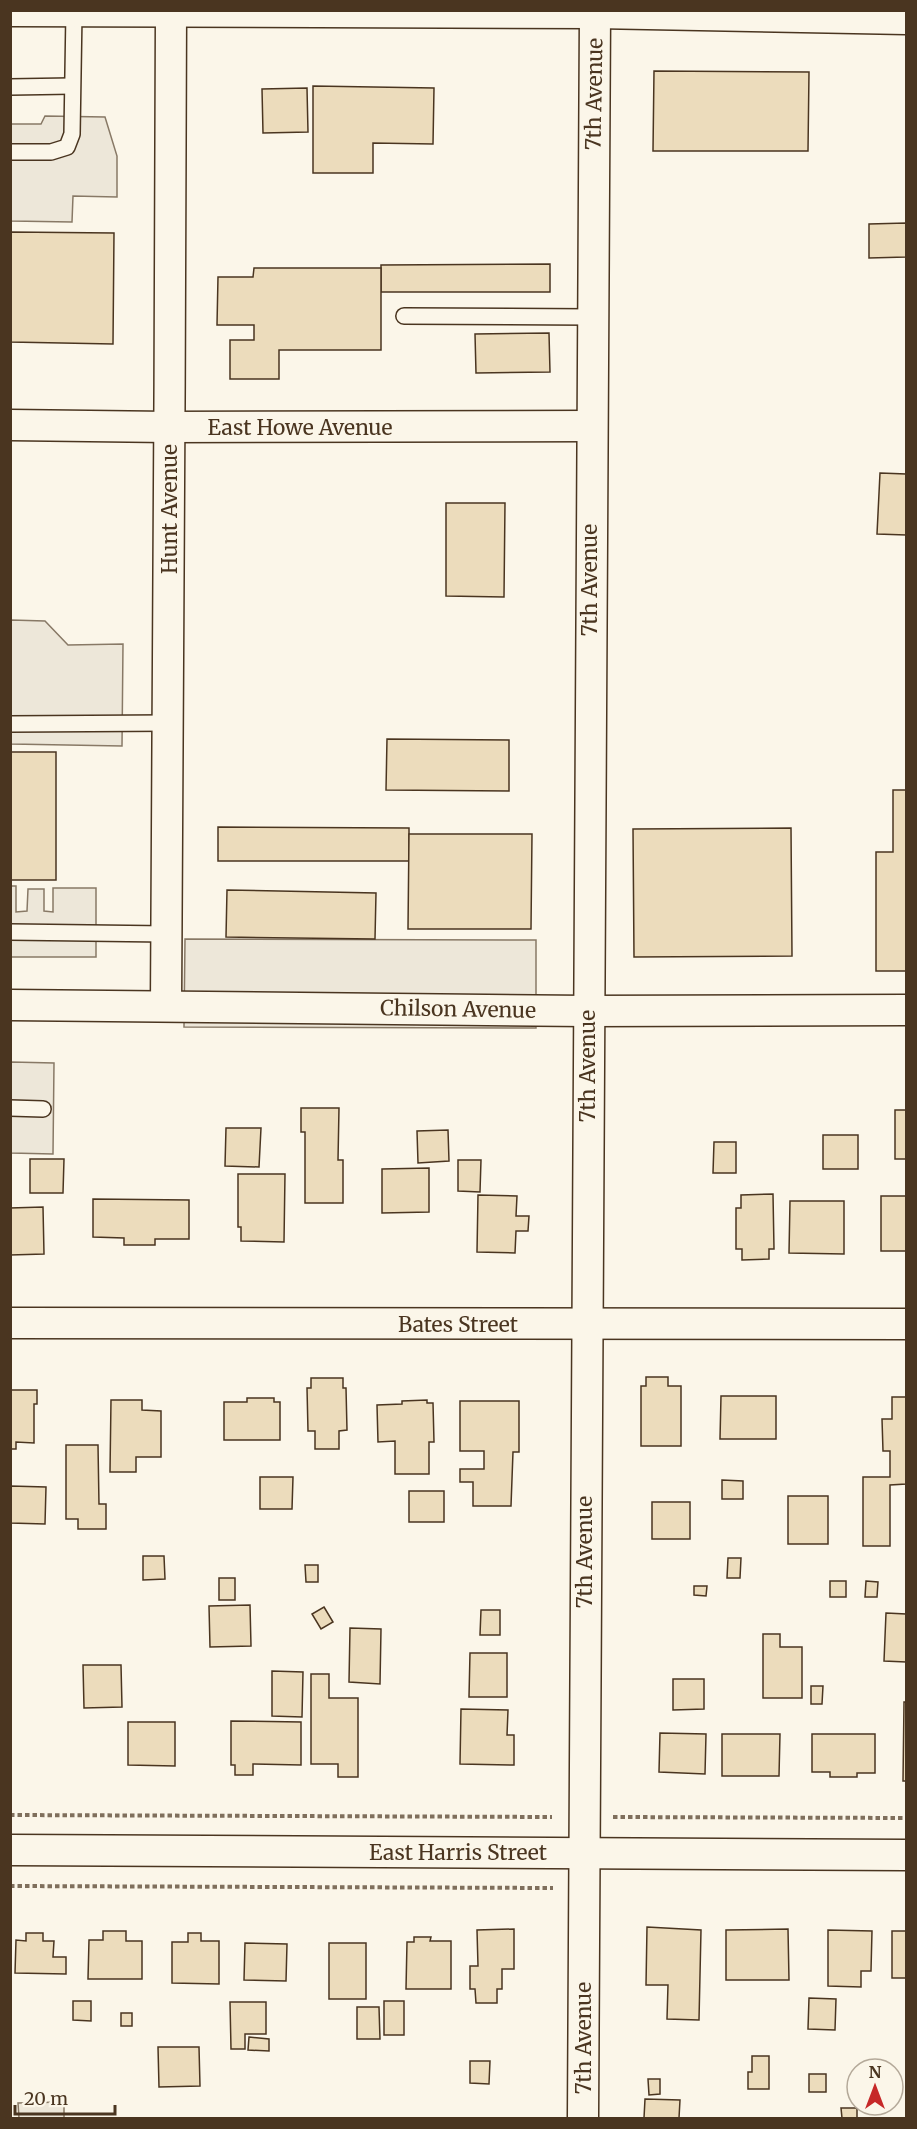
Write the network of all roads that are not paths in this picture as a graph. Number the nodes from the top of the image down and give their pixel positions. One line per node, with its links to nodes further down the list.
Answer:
1 (10, 11): 2 (street)
2 (74, 12): 3 (street); 7 (lane)
3 (171, 12): 4 (street); 14 (street, Hunt Avenue)
4 (595, 13): 5 (street); 11 (street, 7th Avenue)
5 (763, 13): 6 (street)
6 (906, 19)
7 (72, 86): 8 (lane); 9 (lane)
8 (10, 87)
9 (10, 152)
10 (404, 316): 11 (lane)
11 (591, 317): 13 (street, 7th Avenue)
12 (10, 425): 14 (street, East Howe Avenue)
13 (590, 426): 14 (street, East Howe Avenue); 22 (street, 7th Avenue)
14 (168, 427): 15 (street, Hunt Avenue)
15 (169, 723): 16 (lane); 18 (street, Hunt Avenue)
16 (10, 724)
17 (10, 932): 18 (lane)
18 (167, 934): 20 (street, Hunt Avenue)
19 (10, 1005): 20 (street, Chilson Avenue)
20 (166, 1005): 22 (street, Chilson Avenue)
21 (906, 1010): 22 (street, Chilson Avenue)
22 (587, 1011): 26 (street, 7th Avenue)
23 (10, 1108): 24 (lane)
24 (43, 1109)
25 (10, 1323): 26 (street, Bates Street)
26 (584, 1324): 27 (street, Bates Street); 29 (street, 7th Avenue)
27 (906, 1324)
28 (10, 1850): 29 (street, East Harris Street)
29 (583, 1853): 30 (street, East Harris Street); 31 (street, 7th Avenue)
30 (906, 1855)
31 (583, 2118)

